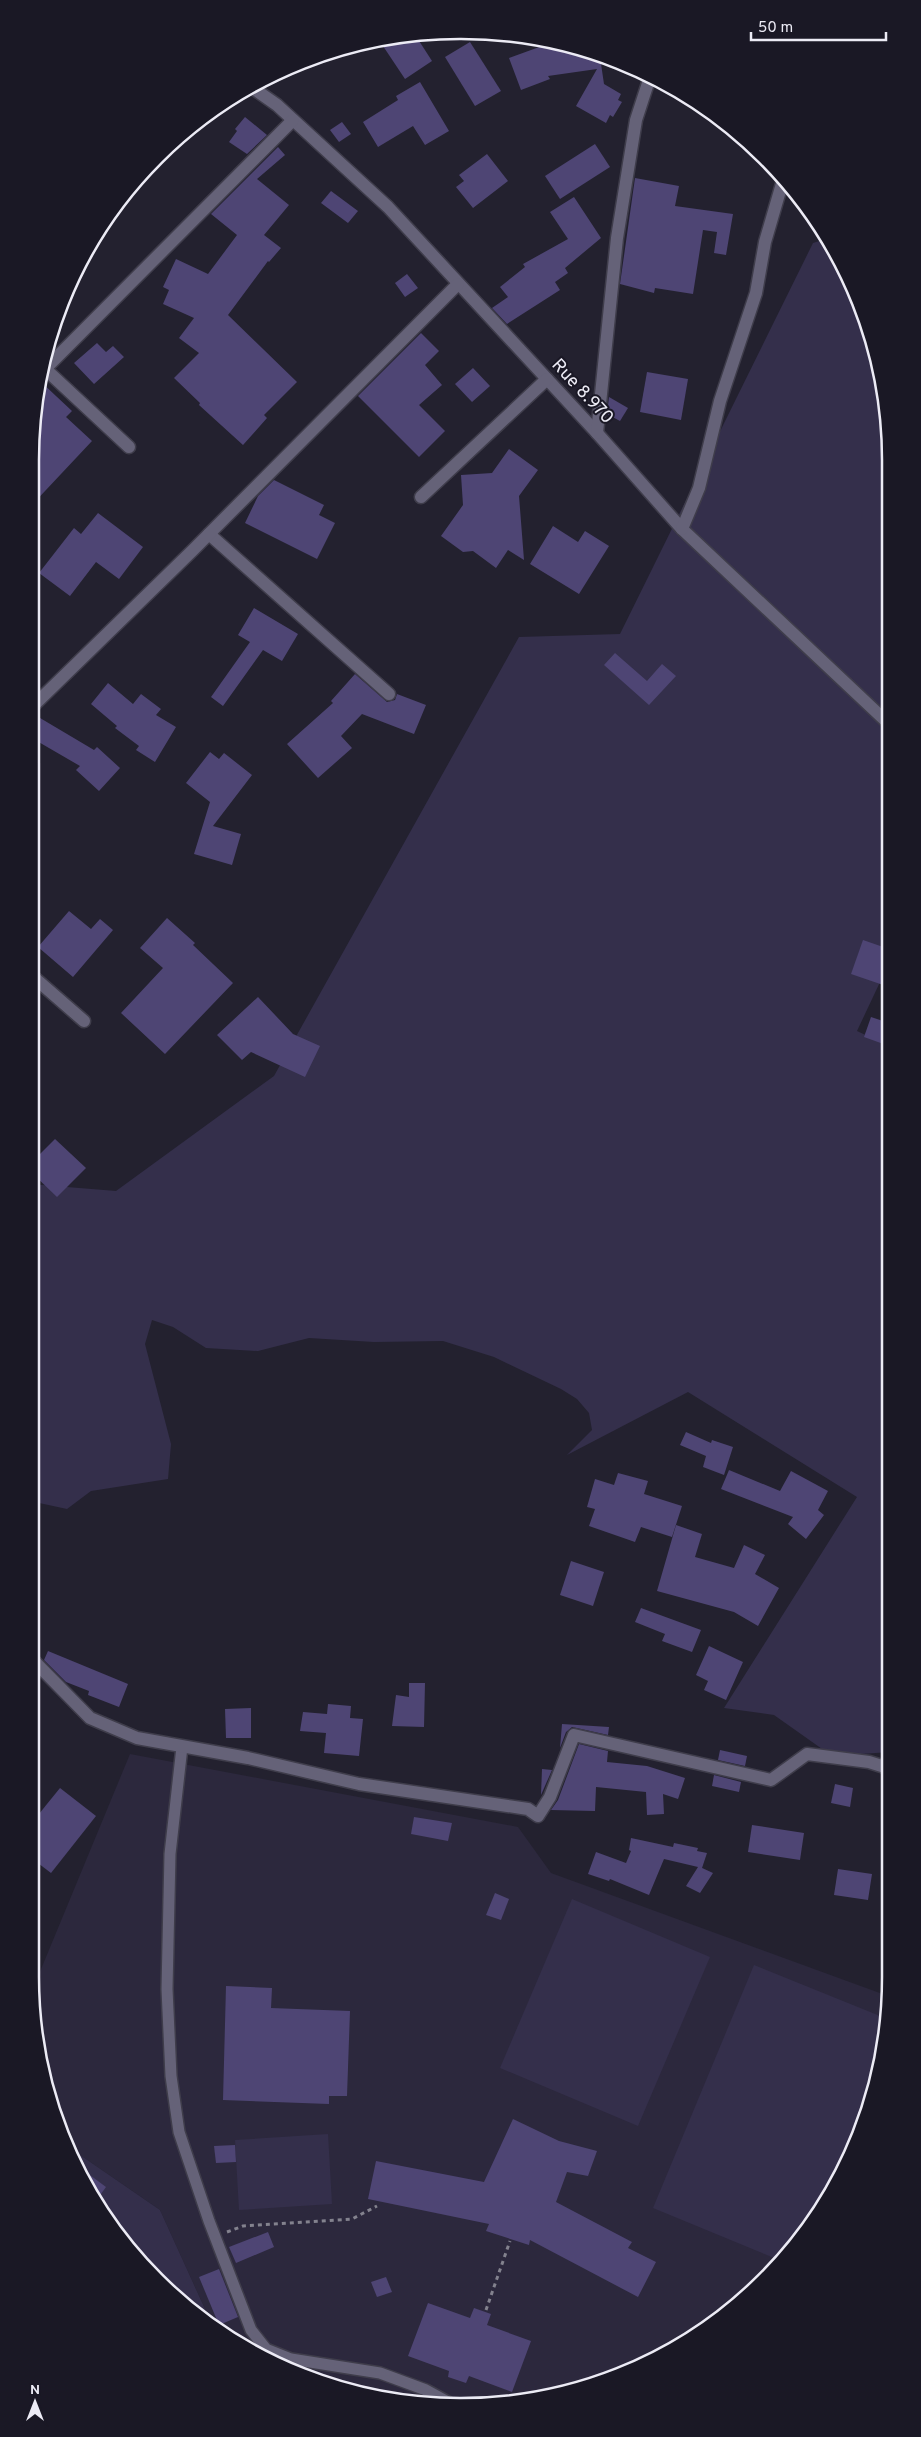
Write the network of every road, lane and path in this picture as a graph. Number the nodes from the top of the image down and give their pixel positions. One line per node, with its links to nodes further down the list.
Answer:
1 (648, 83): 9 (street)
2 (257, 91): 3 (street, Rue 8.970)
3 (293, 120): 5 (street, Rue 8.970); 6 (street)
4 (781, 186): 12 (street)
5 (458, 284): 8 (street, Rue 8.970); 13 (street)
6 (51, 361)
7 (48, 374): 10 (street)
8 (547, 379): 9 (street, Rue 8.970); 11 (street)
9 (596, 433): 12 (street, Rue 8.970)
10 (129, 447)
11 (421, 496)
12 (682, 530): 16 (street, Rue 8.970)
13 (209, 534): 14 (street); 15 (street)
14 (389, 694)
15 (39, 700)
16 (882, 717)
17 (39, 982): 18 (street)
18 (84, 1021)
19 (39, 1667): 20 (street)
20 (182, 1747): 21 (street); 23 (lane)
21 (882, 1766)
22 (377, 2206): 23 (path)
23 (215, 2236): 26 (lane)
24 (510, 2241): 25 (path)
25 (486, 2310)
26 (439, 2397)

